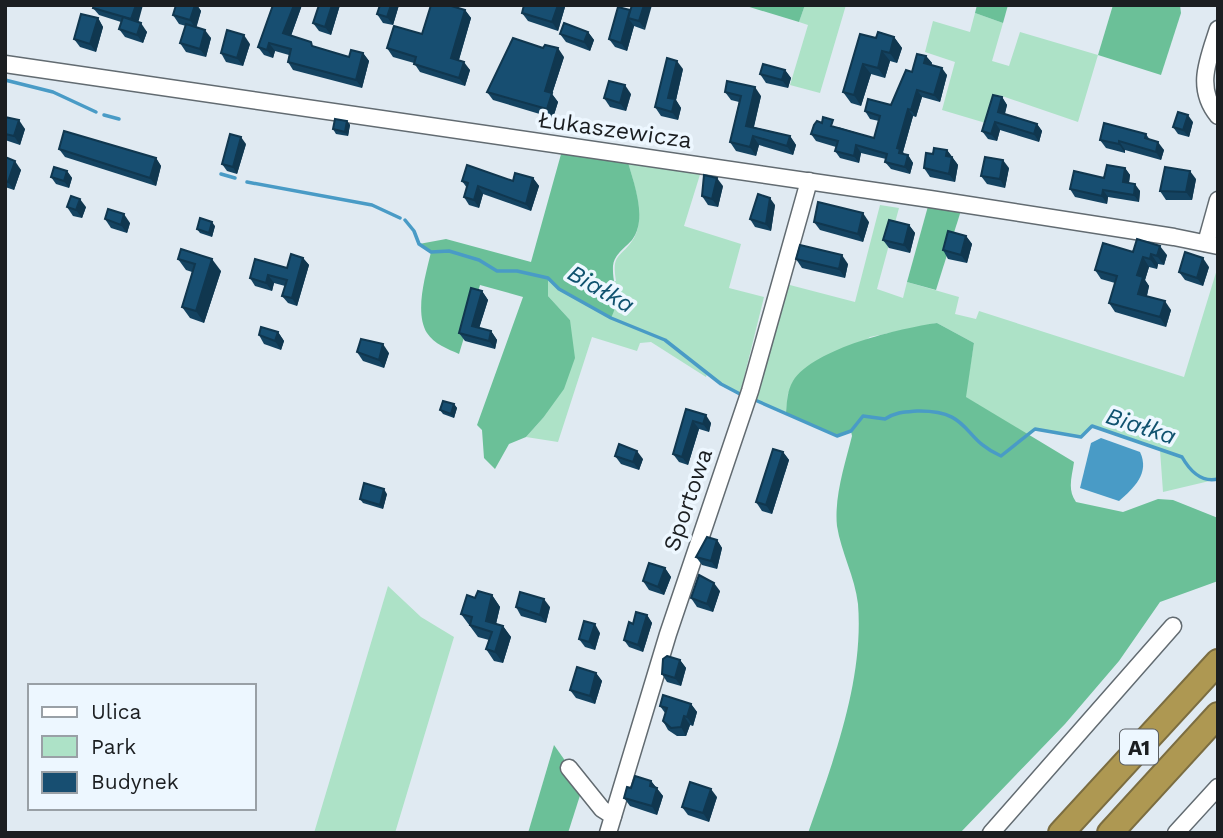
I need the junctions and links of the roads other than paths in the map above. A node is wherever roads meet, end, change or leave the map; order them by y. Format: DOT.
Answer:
graph roads {
  1 [pos="1218,29"];
  2 [pos="5,64"];
  3 [pos="1218,116"];
  4 [pos="809,181"];
  5 [pos="1218,200"];
  6 [pos="1212,245"];
  7 [pos="1173,626"];
  8 [pos="1218,662"];
  9 [pos="1218,715"];
  10 [pos="569,768"];
  11 [pos="1218,787"];
  12 [pos="613,816"];
  13 [pos="608,833"];
  14 [pos="991,833"];
  15 [pos="1061,833"];
  16 [pos="1110,833"];
  17 [pos="1176,833"];
  1 -- 3 [label="street"];
  2 -- 4 [label="street, Łukaszewicza"];
  4 -- 6 [label="street, Łukaszewicza"];
  4 -- 12 [label="street, Sportowa"];
  5 -- 6 [label="street"];
  7 -- 14 [label="street"];
  8 -- 15 [label="highway, A1"];
  9 -- 16 [label="highway, A1"];
  10 -- 12 [label="street"];
  11 -- 17 [label="street"];
  12 -- 13 [label="street, Sportowa"];
}
